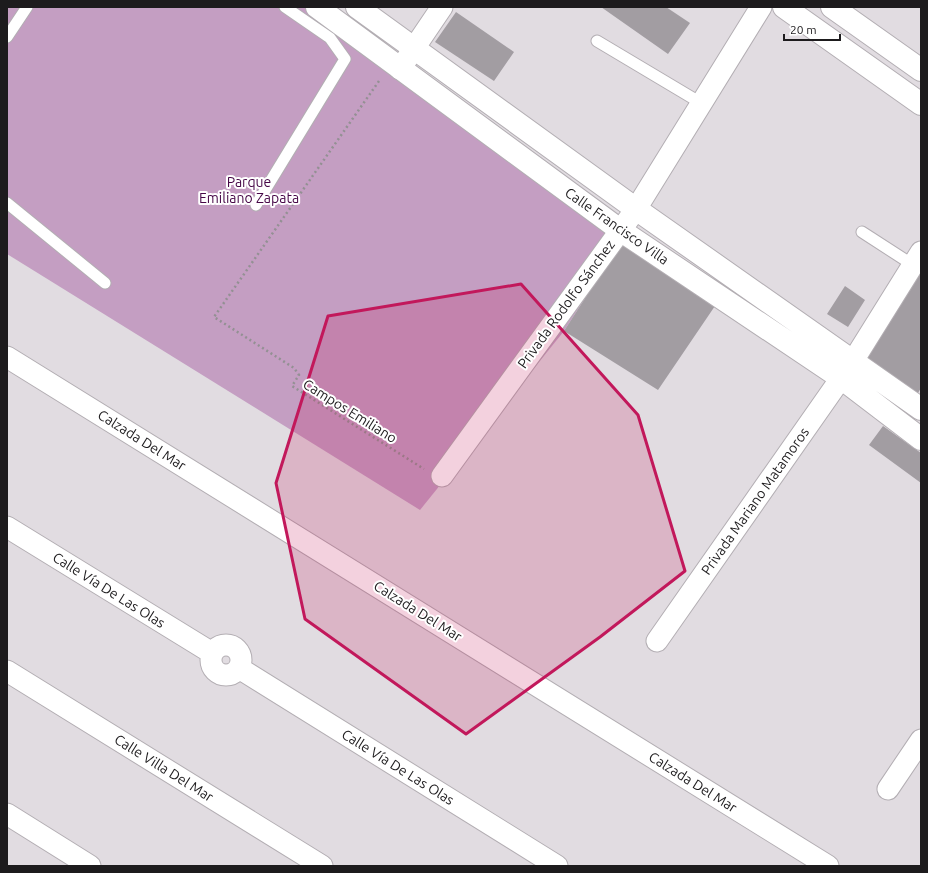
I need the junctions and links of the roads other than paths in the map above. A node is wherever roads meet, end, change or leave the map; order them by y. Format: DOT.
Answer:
graph roads {
  1 [pos="27,7"];
  2 [pos="285,7"];
  3 [pos="316,7"];
  4 [pos="357,7"];
  5 [pos="442,7"];
  6 [pos="761,7"];
  7 [pos="784,7"];
  8 [pos="832,7"];
  9 [pos="7,37"];
  10 [pos="597,41"];
  11 [pos="415,49"];
  12 [pos="400,68"];
  13 [pos="921,70"];
  14 [pos="701,103"];
  15 [pos="921,104"];
  16 [pos="7,203"];
  17 [pos="256,205"];
  18 [pos="636,209"];
  19 [pos="620,230"];
  20 [pos="862,232"];
  21 [pos="917,259"];
  22 [pos="105,283"];
  23 [pos="7,357"];
  24 [pos="853,361"];
  25 [pos="841,378"];
  26 [pos="921,408"];
  27 [pos="921,439"];
  28 [pos="435,474"];
  29 [pos="7,527"];
  30 [pos="657,641"];
  31 [pos="7,671"];
  32 [pos="921,740"];
  33 [pos="888,789"];
  34 [pos="7,814"];
  35 [pos="90,866"];
  36 [pos="322,866"];
  37 [pos="557,866"];
  38 [pos="828,866"];
  1 -- 9 [label="lane"];
  2 -- 17 [label="lane"];
  3 -- 12 [label="street, Calle Francisco Villa"];
  4 -- 11 [label="street, Calle Francisco Villa"];
  5 -- 11 [label="street"];
  6 -- 14 [label="street, Privada Rodolfo Sánchez"];
  7 -- 15 [label="street"];
  8 -- 13 [label="street"];
  10 -- 14 [label="lane"];
  11 -- 12 [label="street"];
  11 -- 18 [label="street, Calle Francisco Villa"];
  12 -- 19 [label="street, Calle Francisco Villa"];
  14 -- 18 [label="street, Privada Rodolfo Sánchez"];
  16 -- 22 [label="lane"];
  18 -- 19 [label="street, Privada Rodolfo Sánchez"];
  18 -- 24 [label="street, Calle Francisco Villa"];
  19 -- 25 [label="street, Calle Francisco Villa"];
  19 -- 28 [label="street, Privada Rodolfo Sánchez"];
  20 -- 21 [label="lane"];
  21 -- 24 [label="street, Privada Mariano Matamoros"];
  23 -- 38 [label="street, Calzada Del Mar"];
  24 -- 25 [label="street, Privada Mariano Matamoros"];
  24 -- 26 [label="street, Calle Francisco Villa"];
  25 -- 27 [label="street, Calle Francisco Villa"];
  25 -- 30 [label="street, Privada Mariano Matamoros"];
  29 -- 37 [label="street, Calle Vía De Las Olas"];
  31 -- 36 [label="street, Calle Villa Del Mar"];
  32 -- 33 [label="street"];
  34 -- 35 [label="street"];
}
